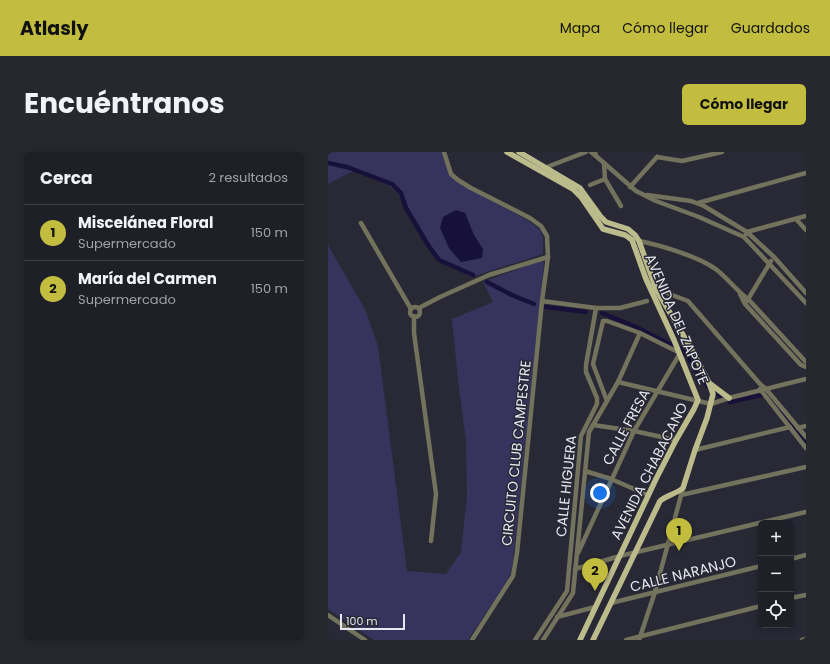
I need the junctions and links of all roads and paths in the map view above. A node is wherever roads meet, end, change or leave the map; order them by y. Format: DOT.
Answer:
graph roads {
  1 [pos="444,152"];
  2 [pos="507,152"];
  3 [pos="519,152"];
  4 [pos="586,152"];
  5 [pos="591,152"];
  6 [pos="653,152"];
  7 [pos="722,152"];
  8 [pos="596,154"];
  9 [pos="657,157"];
  10 [pos="604,163"];
  11 [pos="547,167"];
  12 [pos="806,174"];
  13 [pos="605,179"];
  14 [pos="590,185"];
  15 [pos="630,187"];
  16 [pos="643,195"];
  17 [pos="698,203"];
  18 [pos="621,206"];
  19 [pos="806,216"];
  20 [pos="796,219"];
  21 [pos="360,223"];
  22 [pos="806,230"];
  23 [pos="747,232"];
  24 [pos="744,237"];
  25 [pos="639,241"];
  26 [pos="548,257"];
  27 [pos="774,257"];
  28 [pos="769,263"];
  29 [pos="656,289"];
  30 [pos="739,293"];
  31 [pos="806,293"];
  32 [pos="749,300"];
  33 [pos="542,301"];
  34 [pos="647,301"];
  35 [pos="806,303"];
  36 [pos="745,304"];
  37 [pos="419,308"];
  38 [pos="596,308"];
  39 [pos="411,309"];
  40 [pos="414,316"];
  41 [pos="640,333"];
  42 [pos="679,353"];
  43 [pos="806,362"];
  44 [pos="806,367"];
  45 [pos="806,379"];
  46 [pos="618,382"];
  47 [pos="709,383"];
  48 [pos="760,384"];
  49 [pos="766,389"];
  50 [pos="658,391"];
  51 [pos="760,391"];
  52 [pos="729,398"];
  53 [pos="698,400"];
  54 [pos="607,401"];
  55 [pos="711,404"];
  56 [pos="593,426"];
  57 [pos="806,426"];
  58 [pos="790,427"];
  59 [pos="798,428"];
  60 [pos="634,431"];
  61 [pos="806,437"];
  62 [pos="676,440"];
  63 [pos="806,448"];
  64 [pos="695,450"];
  65 [pos="806,467"];
  66 [pos="585,471"];
  67 [pos="611,479"];
  68 [pos="683,488"];
  69 [pos="648,495"];
  70 [pos="681,495"];
  71 [pos="806,512"];
  72 [pos="431,541"];
  73 [pos="668,545"];
  74 [pos="635,553"];
  75 [pos="806,555"];
  76 [pos="577,556"];
  77 [pos="620,556"];
  78 [pos="794,558"];
  79 [pos="758,567"];
  80 [pos="575,569"];
  81 [pos="655,592"];
  82 [pos="806,594"];
  83 [pos="794,597"];
  84 [pos="611,603"];
  85 [pos="595,607"];
  86 [pos="758,607"];
  87 [pos="328,615"];
  88 [pos="557,617"];
  89 [pos="640,638"];
  90 [pos="806,639"];
  91 [pos="365,640"];
  92 [pos="472,640"];
  93 [pos="535,640"];
  94 [pos="543,640"];
  95 [pos="580,640"];
  96 [pos="593,640"];
  97 [pos="626,640"];
  98 [pos="802,640"];
  1 -- 26 [label="street, CIRCUITO CLUB CAMPESTRE"];
  2 -- 42 [label="main road, AVENIDA DEL ZAPOTE"];
  3 -- 11 [label="main road"];
  4 -- 11 [label="street"];
  5 -- 8 [label="street"];
  6 -- 9 [label="street"];
  7 -- 9 [label="street"];
  8 -- 10 [label="street"];
  9 -- 15 [label="street"];
  10 -- 13 [label="street"];
  10 -- 15 [label="street"];
  11 -- 25 [label="main road"];
  12 -- 17 [label="street"];
  13 -- 14 [label="street"];
  13 -- 18 [label="street"];
  15 -- 16 [label="street"];
  16 -- 17 [label="street"];
  16 -- 24 [label="street"];
  17 -- 23 [label="street"];
  19 -- 20 [label="street"];
  20 -- 22 [label="street"];
  20 -- 23 [label="street"];
  21 -- 39 [label="street"];
  23 -- 24 [label="street"];
  23 -- 27 [label="street"];
  24 -- 28 [label="street"];
  25 -- 29 [label="main road, AVENIDA DEL ZAPOTE"];
  25 -- 30 [label="street"];
  26 -- 33 [label="street, CIRCUITO CLUB CAMPESTRE"];
  26 -- 37 [label="street"];
  27 -- 28 [label="street"];
  27 -- 31 [label="street"];
  28 -- 32 [label="street"];
  28 -- 35 [label="street"];
  29 -- 47 [label="main road, AVENIDA DEL ZAPOTE"];
  29 -- 48 [label="street"];
  30 -- 32 [label="street"];
  30 -- 36 [label="street"];
  32 -- 36 [label="street"];
  32 -- 43 [label="street"];
  33 -- 38 [label="street"];
  33 -- 92 [label="street, CIRCUITO CLUB CAMPESTRE"];
  34 -- 38 [label="street"];
  36 -- 44 [label="street"];
  37 -- 39 [label="street"];
  37 -- 40 [label="street"];
  38 -- 93 [label="street, CALLE HIGUERA"];
  39 -- 40 [label="street"];
  40 -- 72 [label="street"];
  41 -- 42 [label="street"];
  41 -- 46 [label="street, CALLE HIGUERA"];
  41 -- 54 [label="street"];
  42 -- 50 [label="street, CALLE FRESA"];
  42 -- 53 [label="main road, AVENIDA DEL ZAPOTE"];
  45 -- 49 [label="street"];
  46 -- 50 [label="street"];
  46 -- 54 [label="street, CALLE HIGUERA"];
  47 -- 52 [label="main road"];
  47 -- 55 [label="main road, AVENIDA DEL ZAPOTE"];
  48 -- 49 [label="street"];
  48 -- 51 [label="street"];
  49 -- 51 [label="street"];
  49 -- 59 [label="street"];
  50 -- 53 [label="street"];
  50 -- 60 [label="street, CALLE FRESA"];
  51 -- 52 [label="street"];
  51 -- 58 [label="street"];
  52 -- 55 [label="street"];
  53 -- 55 [label="street"];
  53 -- 62 [label="main road, AVENIDA CHABACANO"];
  54 -- 56 [label="street, CALLE HIGUERA"];
  55 -- 64 [label="main road, AVENIDA CHABACANO"];
  56 -- 60 [label="street"];
  56 -- 66 [label="street, CALLE HIGUERA"];
  57 -- 59 [label="street"];
  58 -- 63 [label="street"];
  58 -- 64 [label="street"];
  59 -- 61 [label="street"];
  60 -- 62 [label="street"];
  60 -- 67 [label="street, CALLE FRESA"];
  62 -- 69 [label="main road, AVENIDA CHABACANO"];
  64 -- 68 [label="main road, AVENIDA CHABACANO"];
  65 -- 70 [label="street"];
  66 -- 67 [label="street"];
  66 -- 76 [label="street, CALLE HIGUERA"];
  67 -- 69 [label="street"];
  67 -- 76 [label="street, CALLE FRESA"];
  68 -- 70 [label="street"];
  68 -- 74 [label="main road, AVENIDA CHABACANO"];
  69 -- 77 [label="main road, AVENIDA CHABACANO"];
  70 -- 73 [label="street"];
  71 -- 73 [label="street"];
  73 -- 74 [label="street"];
  73 -- 81 [label="street"];
  74 -- 77 [label="street"];
  74 -- 84 [label="main road, AVENIDA CHABACANO"];
  75 -- 78 [label="street"];
  76 -- 80 [label="street, CALLE HIGUERA"];
  77 -- 80 [label="street"];
  77 -- 85 [label="main road, AVENIDA CHABACANO"];
  79 -- 81 [label="street, CALLE NARANJO"];
  80 -- 88 [label="street, CALLE HIGUERA"];
  81 -- 84 [label="street, CALLE NARANJO"];
  81 -- 89 [label="street"];
  82 -- 83 [label="street"];
  84 -- 96 [label="main road, AVENIDA CHABACANO"];
  85 -- 88 [label="street"];
  85 -- 95 [label="main road, AVENIDA CHABACANO"];
  86 -- 89 [label="street"];
  87 -- 91 [label="street"];
  88 -- 94 [label="street, CALLE HIGUERA"];
  89 -- 97 [label="street"];
  90 -- 98 [label="street"];
}
